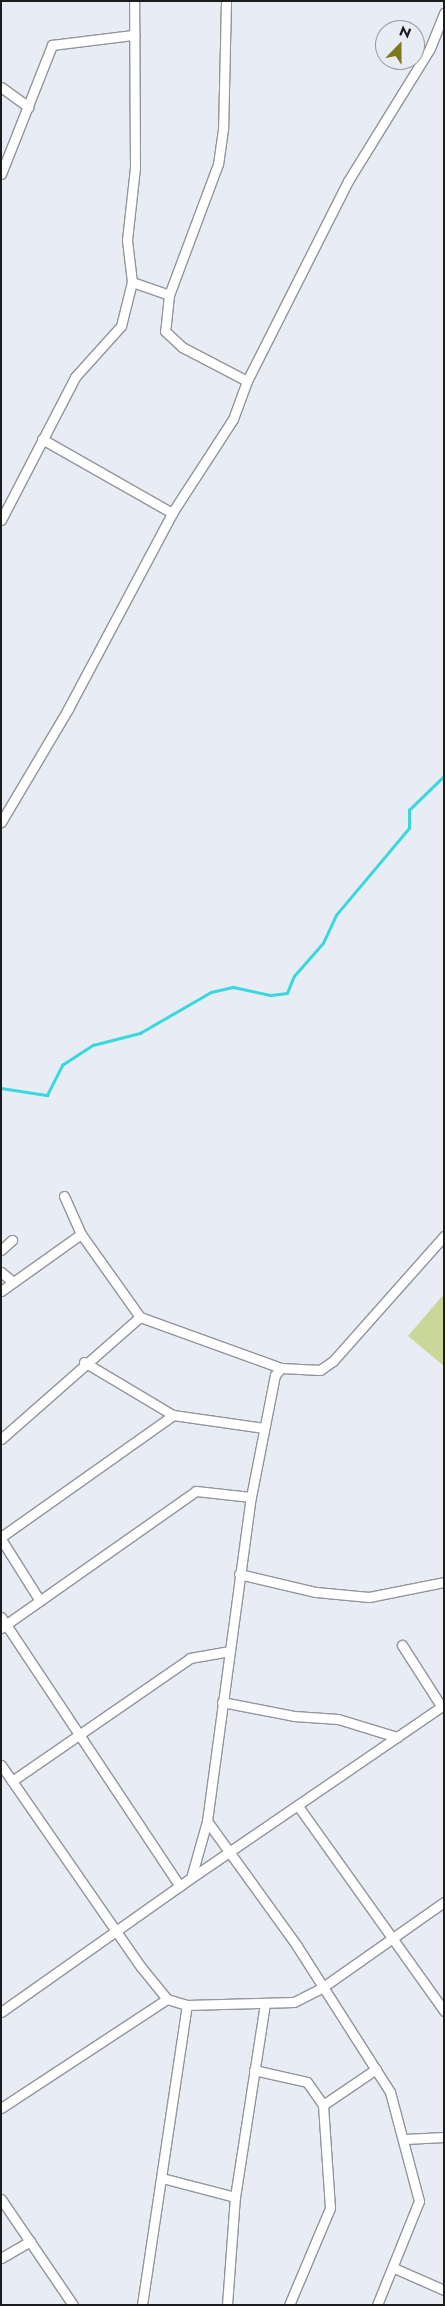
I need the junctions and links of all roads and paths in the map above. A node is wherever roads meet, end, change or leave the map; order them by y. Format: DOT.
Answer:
graph roads {
  1 [pos="134,1"];
  2 [pos="226,1"];
  3 [pos="444,14"];
  4 [pos="134,36"];
  5 [pos="1,87"];
  6 [pos="28,107"];
  7 [pos="1,174"];
  8 [pos="132,282"];
  9 [pos="169,295"];
  10 [pos="247,381"];
  11 [pos="42,439"];
  12 [pos="172,513"];
  13 [pos="1,520"];
  14 [pos="1,822"];
  15 [pos="64,1196"];
  16 [pos="81,1234"];
  17 [pos="444,1236"];
  18 [pos="12,1240"];
  19 [pos="1,1250"];
  20 [pos="1,1272"];
  21 [pos="12,1282"];
  22 [pos="1,1291"];
  23 [pos="140,1318"];
  24 [pos="84,1362"];
  25 [pos="281,1368"];
  26 [pos="173,1415"];
  27 [pos="264,1428"];
  28 [pos="1,1439"];
  29 [pos="250,1498"];
  30 [pos="1,1538"];
  31 [pos="239,1574"];
  32 [pos="444,1582"];
  33 [pos="40,1601"];
  34 [pos="3,1624"];
  35 [pos="402,1645"];
  36 [pos="228,1651"];
  37 [pos="222,1702"];
  38 [pos="442,1706"];
  39 [pos="79,1735"];
  40 [pos="397,1737"];
  41 [pos="1,1765"];
  42 [pos="12,1781"];
  43 [pos="298,1806"];
  44 [pos="207,1821"];
  45 [pos="230,1852"];
  46 [pos="192,1878"];
  47 [pos="180,1886"];
  48 [pos="444,1902"];
  49 [pos="118,1930"];
  50 [pos="392,1938"];
  51 [pos="323,1987"];
  52 [pos="444,1992"];
  53 [pos="435,1997"];
  54 [pos="167,1999"];
  55 [pos="265,2003"];
  56 [pos="187,2005"];
  57 [pos="444,2011"];
  58 [pos="1,2012"];
  59 [pos="376,2068"];
  60 [pos="254,2070"];
  61 [pos="323,2105"];
  62 [pos="1,2108"];
  63 [pos="444,2137"];
  64 [pos="406,2139"];
  65 [pos="162,2178"];
  66 [pos="235,2197"];
  67 [pos="1,2199"];
  68 [pos="30,2241"];
  69 [pos="1,2258"];
  70 [pos="394,2268"];
  71 [pos="444,2290"];
  72 [pos="71,2304"];
  73 [pos="142,2305"];
  74 [pos="227,2305"];
  75 [pos="289,2305"];
  76 [pos="377,2305"];
  1 -- 4 [label="street"];
  2 -- 9 [label="street"];
  3 -- 10 [label="street"];
  4 -- 6 [label="street"];
  4 -- 8 [label="street"];
  5 -- 6 [label="street"];
  6 -- 7 [label="street"];
  8 -- 9 [label="street"];
  8 -- 11 [label="street"];
  9 -- 10 [label="street"];
  10 -- 12 [label="street"];
  11 -- 12 [label="street"];
  11 -- 13 [label="street"];
  12 -- 14 [label="street"];
  15 -- 16 [label="street"];
  16 -- 21 [label="street"];
  16 -- 23 [label="street"];
  17 -- 25 [label="street"];
  18 -- 19 [label="street"];
  20 -- 21 [label="street"];
  21 -- 22 [label="street"];
  23 -- 24 [label="street"];
  23 -- 25 [label="street"];
  24 -- 26 [label="street"];
  24 -- 28 [label="street"];
  25 -- 27 [label="street"];
  26 -- 27 [label="street"];
  26 -- 30 [label="street"];
  27 -- 29 [label="street"];
  29 -- 31 [label="street"];
  29 -- 33 [label="street"];
  30 -- 33 [label="street"];
  31 -- 32 [label="street"];
  31 -- 36 [label="street"];
  33 -- 34 [label="street"];
  34 -- 39 [label="street"];
  35 -- 38 [label="street"];
  36 -- 37 [label="street"];
  36 -- 39 [label="street"];
  37 -- 40 [label="street"];
  37 -- 44 [label="street"];
  38 -- 40 [label="street"];
  39 -- 42 [label="street"];
  39 -- 47 [label="street"];
  40 -- 43 [label="street"];
  41 -- 42 [label="street"];
  42 -- 49 [label="street"];
  43 -- 45 [label="street"];
  43 -- 50 [label="street"];
  44 -- 45 [label="street"];
  44 -- 46 [label="street"];
  45 -- 46 [label="street"];
  45 -- 51 [label="street"];
  46 -- 47 [label="street"];
  47 -- 49 [label="street"];
  48 -- 50 [label="street"];
  49 -- 54 [label="street"];
  49 -- 58 [label="street"];
  50 -- 51 [label="street"];
  50 -- 53 [label="street"];
  51 -- 55 [label="street"];
  51 -- 59 [label="street"];
  52 -- 53 [label="street"];
  53 -- 57 [label="street"];
  54 -- 56 [label="street"];
  54 -- 62 [label="street"];
  55 -- 56 [label="street"];
  55 -- 60 [label="street"];
  56 -- 65 [label="street"];
  59 -- 61 [label="street"];
  59 -- 64 [label="street"];
  60 -- 61 [label="street"];
  60 -- 66 [label="street"];
  61 -- 75 [label="street"];
  63 -- 64 [label="street"];
  64 -- 70 [label="street"];
  65 -- 66 [label="street"];
  65 -- 73 [label="street"];
  66 -- 74 [label="street"];
  67 -- 68 [label="street"];
  68 -- 69 [label="street"];
  68 -- 72 [label="street"];
  70 -- 71 [label="street"];
  70 -- 76 [label="street"];
}
